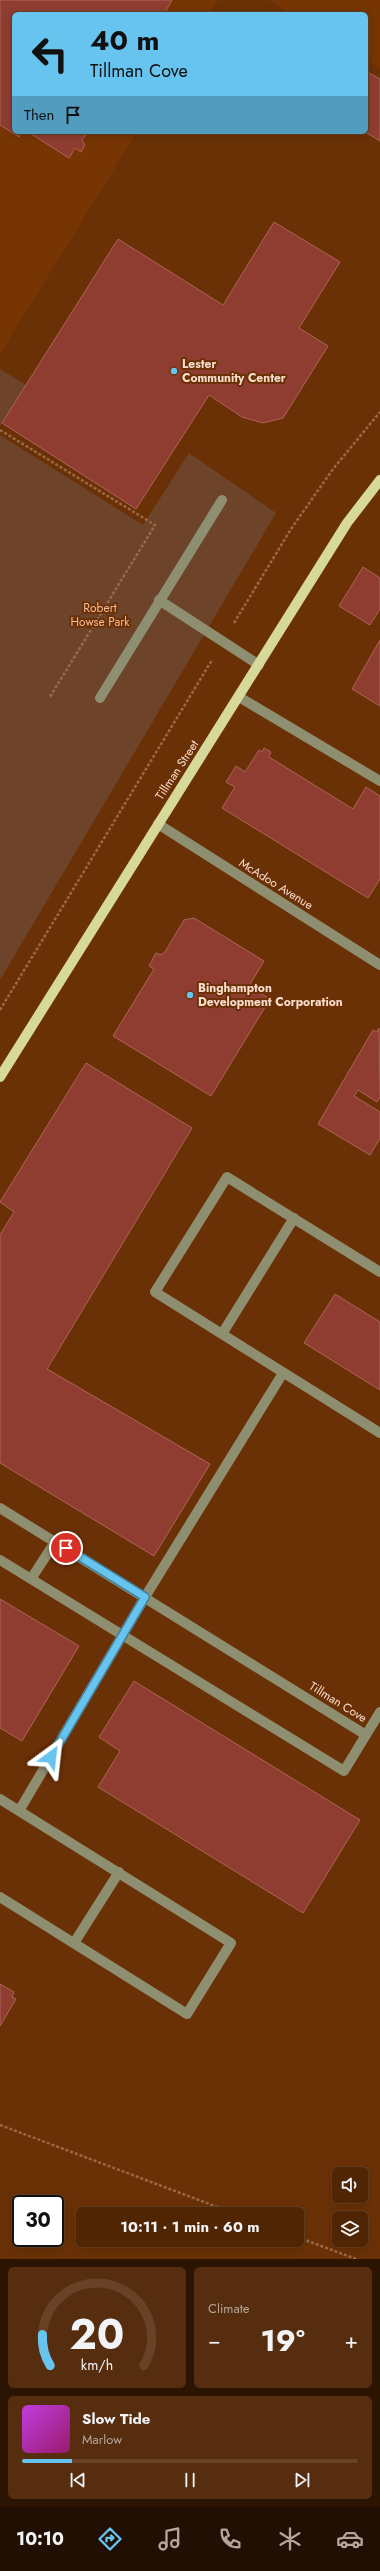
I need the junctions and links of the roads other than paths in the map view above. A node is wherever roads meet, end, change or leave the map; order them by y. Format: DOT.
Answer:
graph roads {
  1 [pos="380,480"];
  2 [pos="376,491"];
  3 [pos="222,500"];
  4 [pos="159,600"];
  5 [pos="259,665"];
  6 [pos="239,697"];
  7 [pos="100,698"];
  8 [pos="380,782"];
  9 [pos="158,824"];
  10 [pos="380,965"];
  11 [pos="0,1077"];
  12 [pos="294,1218"];
  13 [pos="380,1272"];
  14 [pos="222,1334"];
  15 [pos="283,1372"];
  16 [pos="380,1433"];
  17 [pos="0,1508"];
  18 [pos="55,1542"];
  19 [pos="0,1560"];
  20 [pos="31,1579"];
  21 [pos="145,1597"];
  22 [pos="123,1635"];
  23 [pos="380,1712"];
  24 [pos="366,1735"];
  25 [pos="0,1799"];
  26 [pos="20,1811"];
  27 [pos="119,1872"];
  28 [pos="0,1897"];
  29 [pos="74,1943"];
  1 -- 2 [label="main road, Tillman Street"];
  2 -- 5 [label="main road, Tillman Street"];
  3 -- 4 [label="street"];
  4 -- 5 [label="street"];
  4 -- 7 [label="street"];
  5 -- 6 [label="main road, Tillman Street"];
  6 -- 8 [label="street"];
  6 -- 9 [label="main road, Tillman Street"];
  9 -- 10 [label="street, McAdoo Avenue"];
  9 -- 11 [label="main road, Tillman Street"];
  12 -- 13 [label="street"];
  12 -- 14 [label="street"];
  12 -- 14 [label="street"];
  14 -- 15 [label="street"];
  15 -- 16 [label="street"];
  15 -- 21 [label="street"];
  17 -- 18 [label="street, Tillman Cove"];
  18 -- 20 [label="street"];
  18 -- 21 [label="street, Tillman Cove"];
  19 -- 20 [label="street, Tillman Cove"];
  20 -- 22 [label="street, Tillman Cove"];
  21 -- 22 [label="street"];
  21 -- 24 [label="street, Tillman Cove"];
  22 -- 24 [label="street, Tillman Cove"];
  22 -- 26 [label="street"];
  23 -- 24 [label="street"];
  25 -- 26 [label="street"];
  26 -- 27 [label="street"];
  27 -- 29 [label="street"];
  27 -- 29 [label="street"];
  28 -- 29 [label="street"];
}
